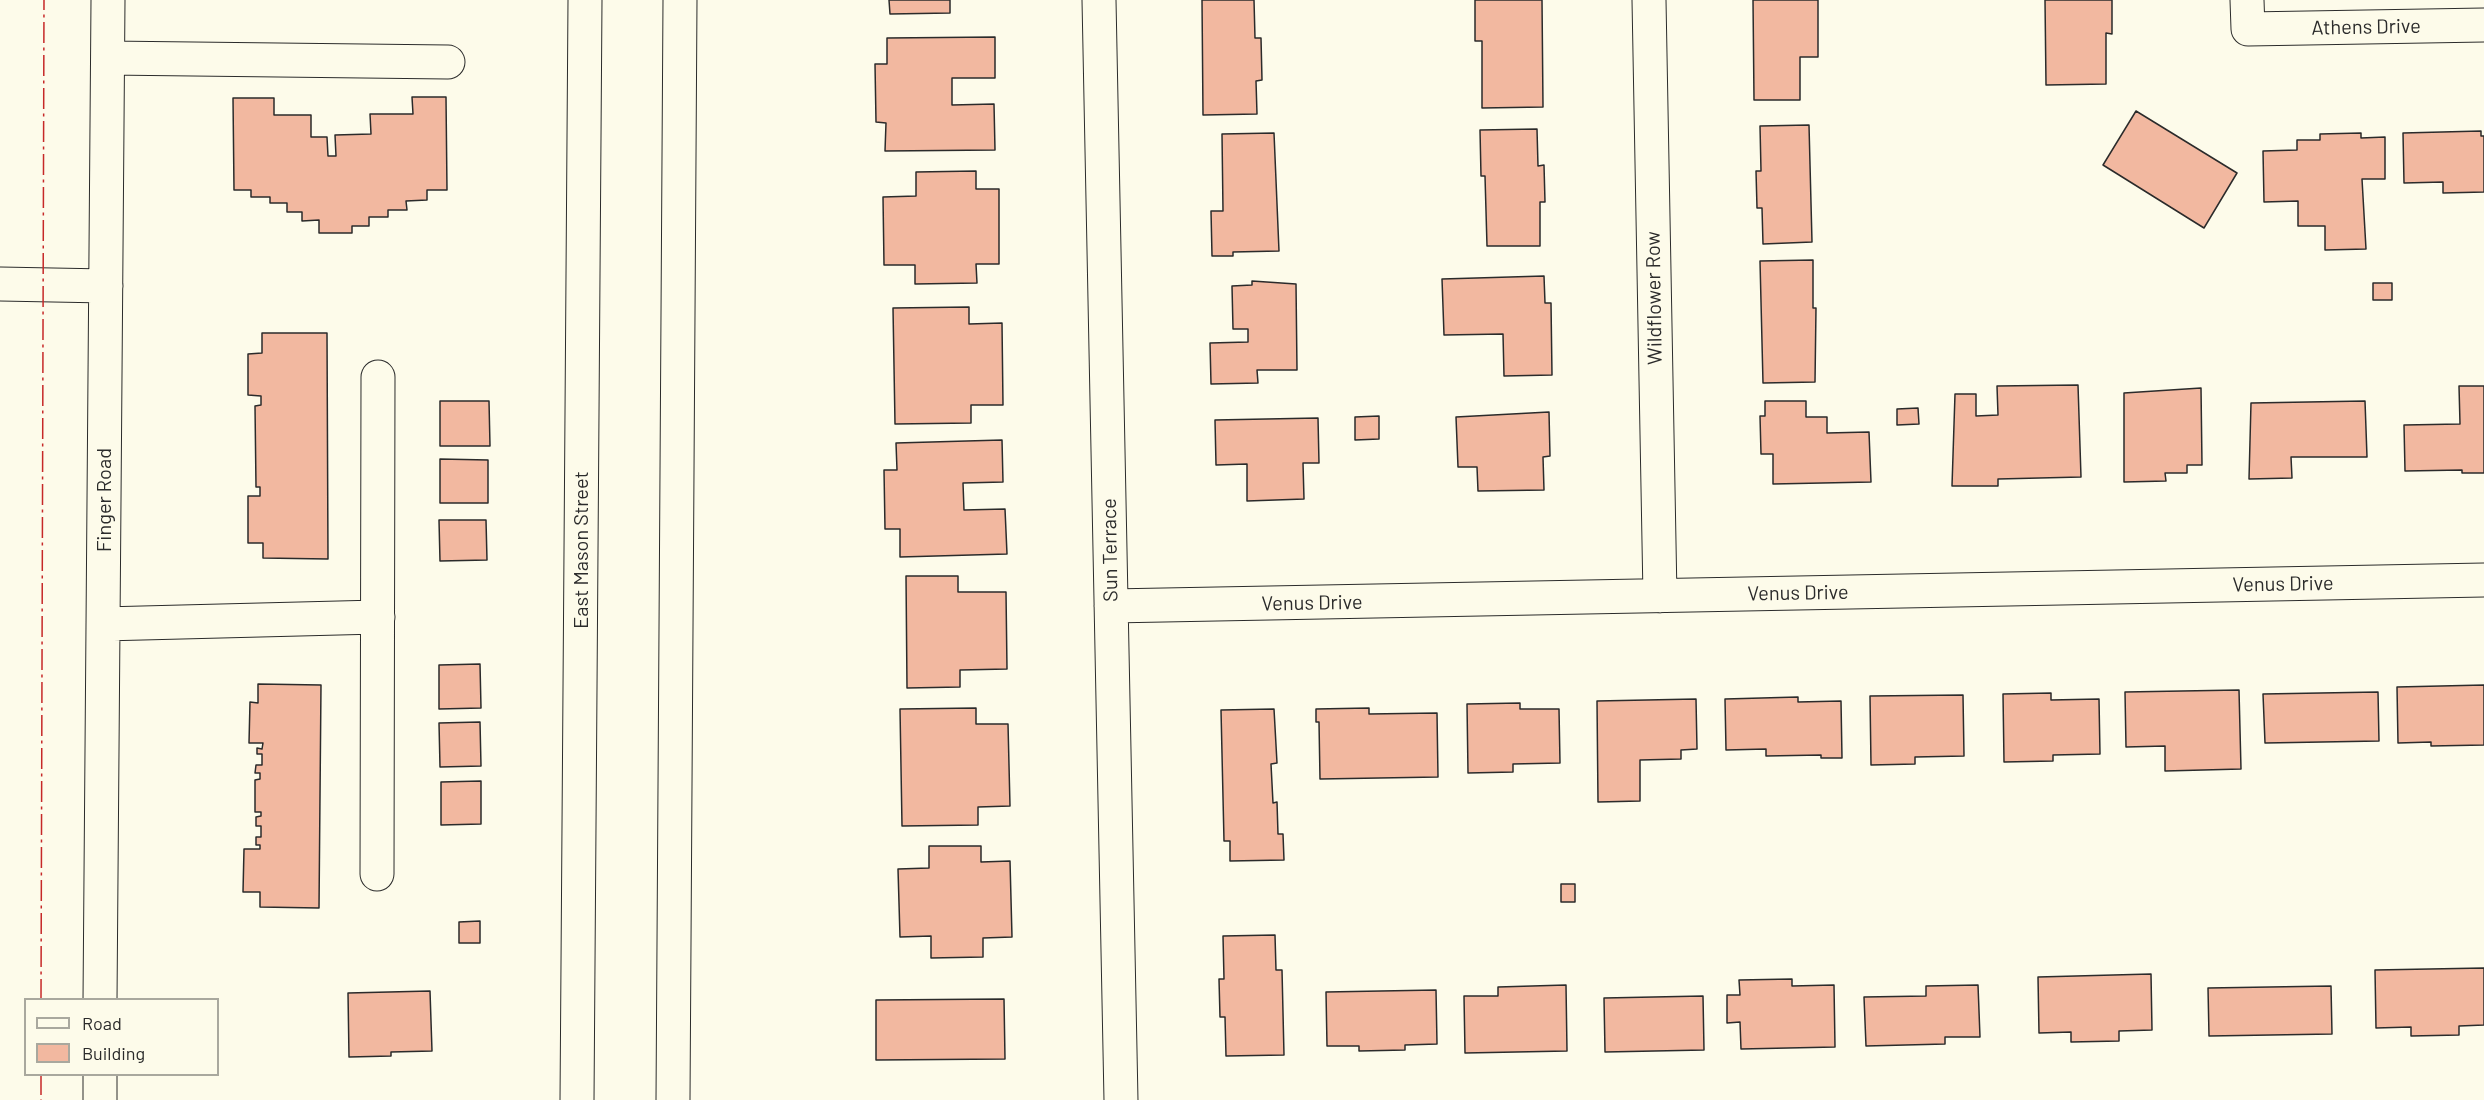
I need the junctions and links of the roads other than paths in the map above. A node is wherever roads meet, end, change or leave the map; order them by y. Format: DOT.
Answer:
graph roads {
  1 [pos="108,0"];
  2 [pos="585,0"];
  3 [pos="680,0"];
  4 [pos="1100,0"];
  5 [pos="1648,0"];
  6 [pos="2248,14"];
  7 [pos="2484,25"];
  8 [pos="108,58"];
  9 [pos="448,62"];
  10 [pos="0,284"];
  11 [pos="106,286"];
  12 [pos="378,377"];
  13 [pos="2484,580"];
  14 [pos="1660,596"];
  15 [pos="1111,606"];
  16 [pos="378,617"];
  17 [pos="103,624"];
  18 [pos="377,874"];
  19 [pos="100,998"];
  20 [pos="100,1076"];
  21 [pos="100,1100"];
  22 [pos="577,1100"];
  23 [pos="674,1100"];
  24 [pos="1121,1100"];
  1 -- 8 [label="street, Finger Road"];
  2 -- 22 [label="street, East Mason Street"];
  3 -- 23 [label="street"];
  4 -- 15 [label="street, Sun Terrace"];
  5 -- 14 [label="street, Wildflower Row"];
  6 -- 7 [label="street, Athens Drive"];
  8 -- 9 [label="street"];
  8 -- 11 [label="street, Finger Road"];
  10 -- 11 [label="street"];
  11 -- 17 [label="street, Finger Road"];
  12 -- 16 [label="street"];
  13 -- 14 [label="street, Venus Drive"];
  14 -- 15 [label="street, Venus Drive"];
  15 -- 24 [label="street, Sun Terrace"];
  16 -- 17 [label="street"];
  16 -- 18 [label="street"];
  17 -- 19 [label="street, Finger Road"];
  20 -- 21 [label="street"];
}
